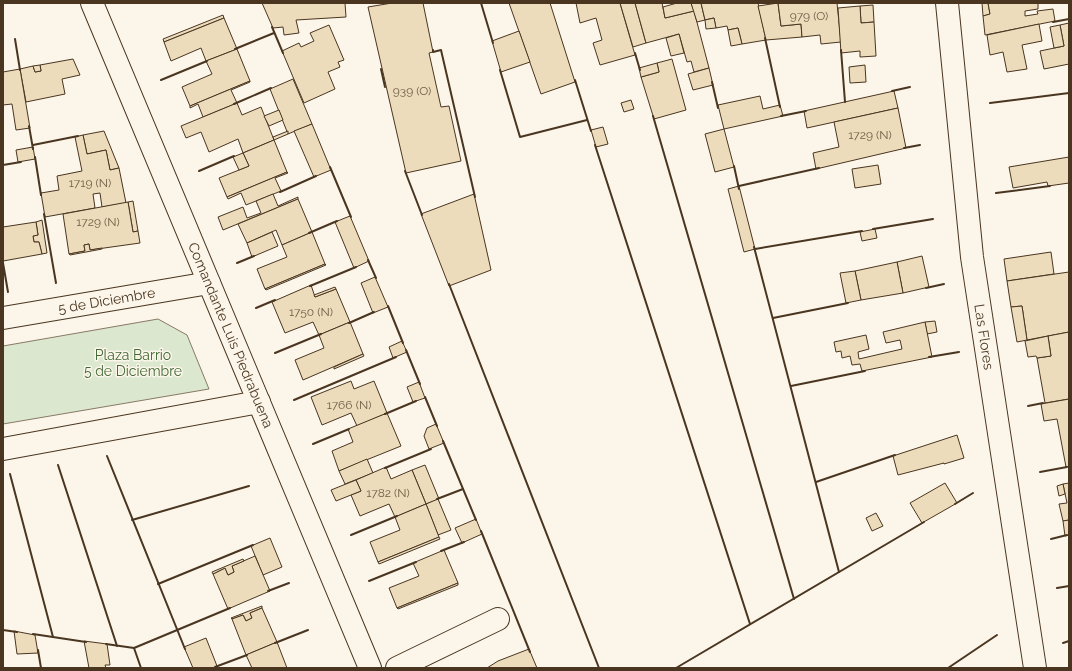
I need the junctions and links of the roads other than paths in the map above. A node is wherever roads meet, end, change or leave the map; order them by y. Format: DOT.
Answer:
graph roads {
  1 [pos="92,3"];
  2 [pos="947,3"];
  3 [pos="209,283"];
  4 [pos="3,318"];
  5 [pos="259,402"];
  6 [pos="3,449"];
  7 [pos="498,619"];
  8 [pos="370,668"];
  9 [pos="397,668"];
  10 [pos="1036,668"];
  1 -- 3 [label="street, Comandante Luis Piedrabuena"];
  2 -- 10 [label="street, Las Flores"];
  3 -- 4 [label="street, 5 de Diciembre"];
  3 -- 5 [label="street, Comandante Luis Piedrabuena"];
  5 -- 6 [label="street"];
  5 -- 8 [label="street, Comandante Luis Piedrabuena"];
  7 -- 9 [label="street"];
}
